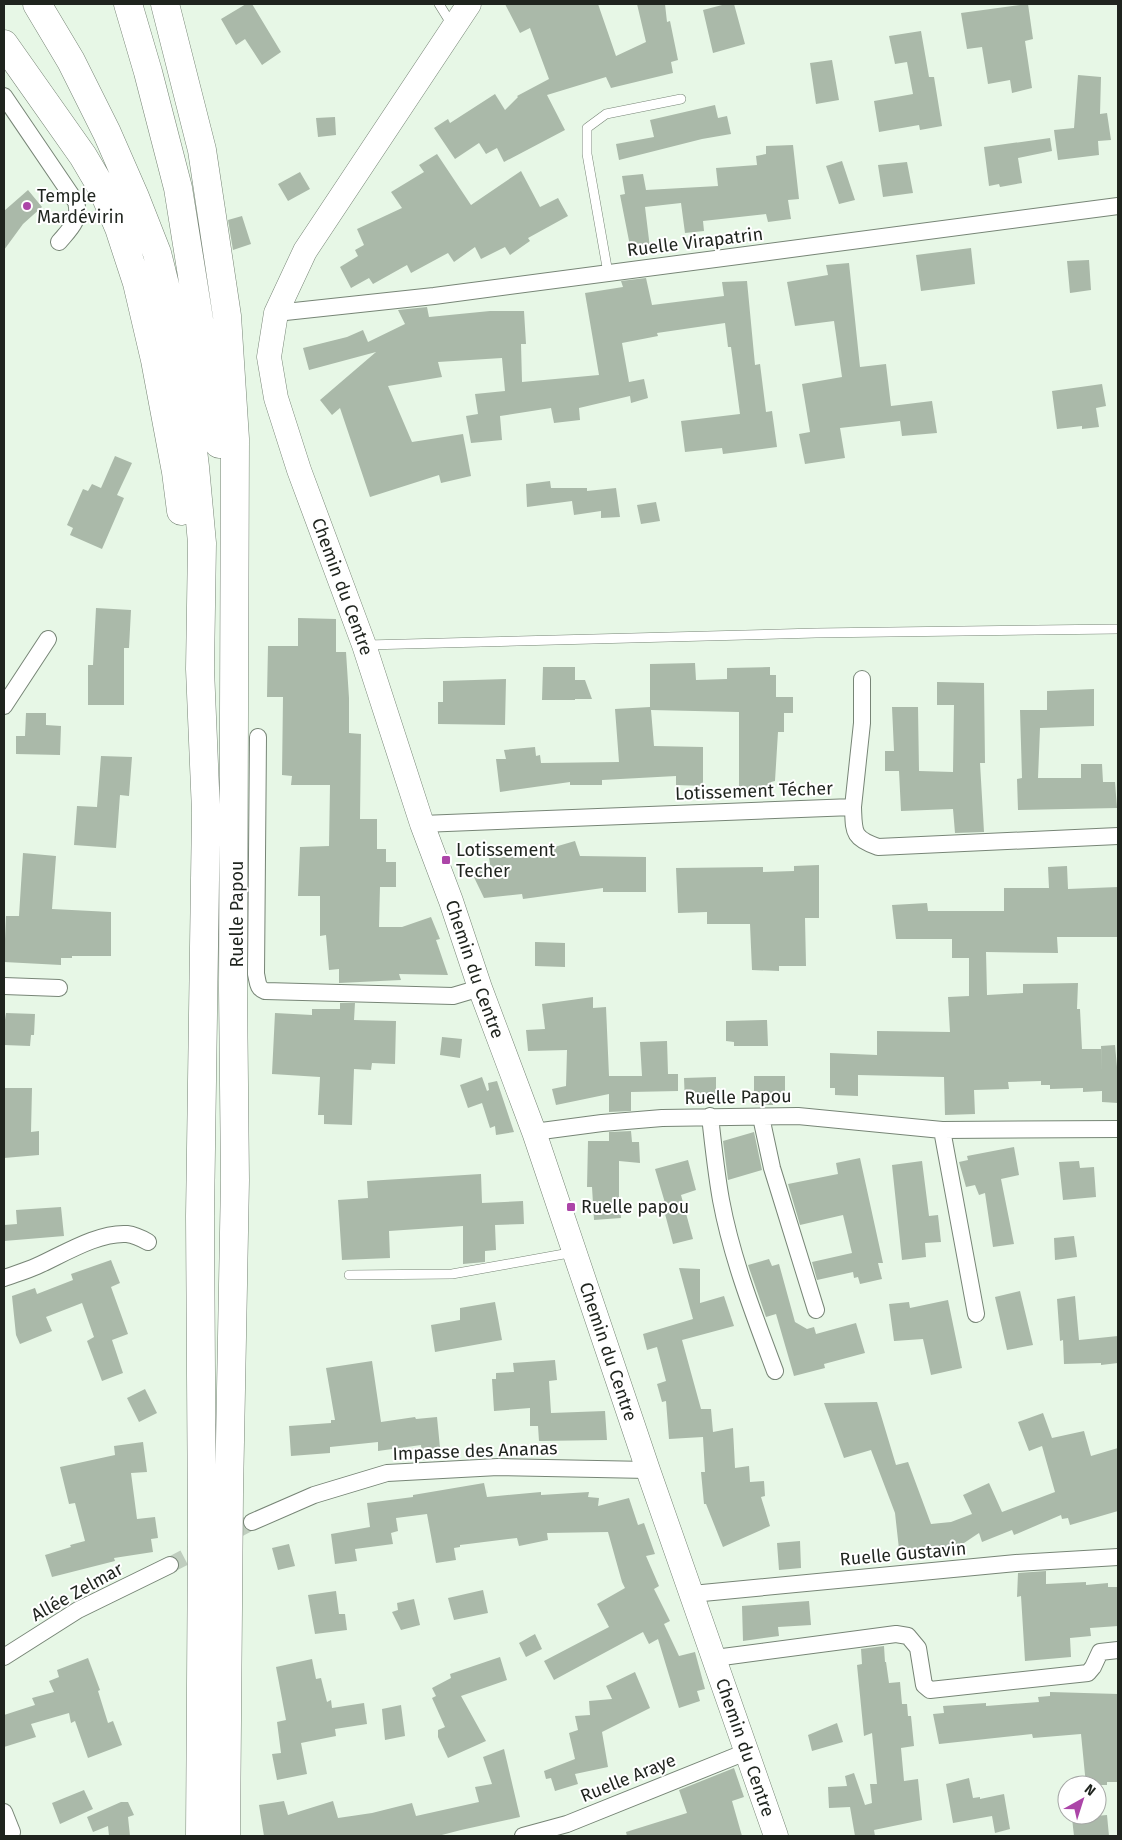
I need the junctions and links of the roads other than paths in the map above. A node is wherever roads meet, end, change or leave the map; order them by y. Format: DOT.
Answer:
graph roads {
  1 [pos="37,4"];
  2 [pos="128,4"];
  3 [pos="165,4"];
  4 [pos="439,4"];
  5 [pos="469,4"];
  6 [pos="453,27"];
  7 [pos="4,44"];
  8 [pos="4,96"];
  9 [pos="681,99"];
  10 [pos="1118,206"];
  11 [pos="59,242"];
  12 [pos="608,273"];
  13 [pos="276,313"];
  14 [pos="234,532"];
  15 [pos="1118,629"];
  16 [pos="48,639"];
  17 [pos="364,645"];
  18 [pos="200,669"];
  19 [pos="862,678"];
  20 [pos="4,706"];
  21 [pos="258,737"];
  22 [pos="854,807"];
  23 [pos="422,824"];
  24 [pos="1118,836"];
  25 [pos="4,986"];
  26 [pos="58,988"];
  27 [pos="480,988"];
  28 [pos="710,1116"];
  29 [pos="761,1117"];
  30 [pos="1118,1129"];
  31 [pos="942,1130"];
  32 [pos="534,1132"];
  33 [pos="148,1242"];
  34 [pos="575,1252"];
  35 [pos="349,1276"];
  36 [pos="4,1278"];
  37 [pos="816,1310"];
  38 [pos="976,1314"];
  39 [pos="775,1371"];
  40 [pos="648,1470"];
  41 [pos="252,1522"];
  42 [pos="1118,1557"];
  43 [pos="170,1565"];
  44 [pos="692,1594"];
  45 [pos="1118,1650"];
  46 [pos="4,1656"];
  47 [pos="715,1658"];
  48 [pos="746,1752"];
  49 [pos="4,1812"];
  50 [pos="10,1836"];
  51 [pos="200,1836"];
  52 [pos="226,1836"];
  53 [pos="522,1836"];
  54 [pos="776,1836"];
  1 -- 18 [label="highway"];
  2 -- 14 [label="highway"];
  3 -- 14 [label="highway"];
  4 -- 6 [label="lane"];
  5 -- 6 [label="street, Chemin du Centre"];
  6 -- 13 [label="street, Chemin du Centre"];
  7 -- 18 [label="highway"];
  8 -- 11 [label="street"];
  9 -- 12 [label="lane"];
  10 -- 12 [label="street, Ruelle Virapatrin"];
  12 -- 13 [label="street, Ruelle Virapatrin"];
  13 -- 17 [label="street, Chemin du Centre"];
  14 -- 52 [label="highway"];
  15 -- 17 [label="lane"];
  16 -- 20 [label="street"];
  17 -- 23 [label="street, Chemin du Centre"];
  18 -- 51 [label="highway"];
  19 -- 22 [label="street"];
  21 -- 27 [label="street, Ruelle Papou"];
  22 -- 23 [label="street, Lotissement Técher"];
  22 -- 24 [label="street, Lotissement Técher"];
  23 -- 27 [label="street, Chemin du Centre"];
  25 -- 26 [label="street"];
  27 -- 32 [label="street, Chemin du Centre"];
  28 -- 29 [label="street, Ruelle Papou"];
  28 -- 32 [label="street, Ruelle Papou"];
  28 -- 39 [label="street"];
  29 -- 31 [label="street, Ruelle Papou"];
  29 -- 37 [label="street"];
  30 -- 31 [label="street, Ruelle Papou"];
  31 -- 38 [label="street"];
  32 -- 34 [label="street, Chemin du Centre"];
  33 -- 36 [label="street"];
  34 -- 35 [label="lane"];
  34 -- 40 [label="street, Chemin du Centre"];
  40 -- 41 [label="street, Impasse des Ananas"];
  40 -- 44 [label="street, Chemin du Centre"];
  42 -- 44 [label="street, Ruelle Gustavin"];
  43 -- 46 [label="street, Allée Zelmar"];
  44 -- 47 [label="street, Chemin du Centre"];
  45 -- 47 [label="street, Chemin du Centre"];
  47 -- 48 [label="street, Chemin du Centre"];
  48 -- 53 [label="street, Ruelle Araye"];
  48 -- 54 [label="street, Chemin du Centre"];
  49 -- 50 [label="street"];
}
